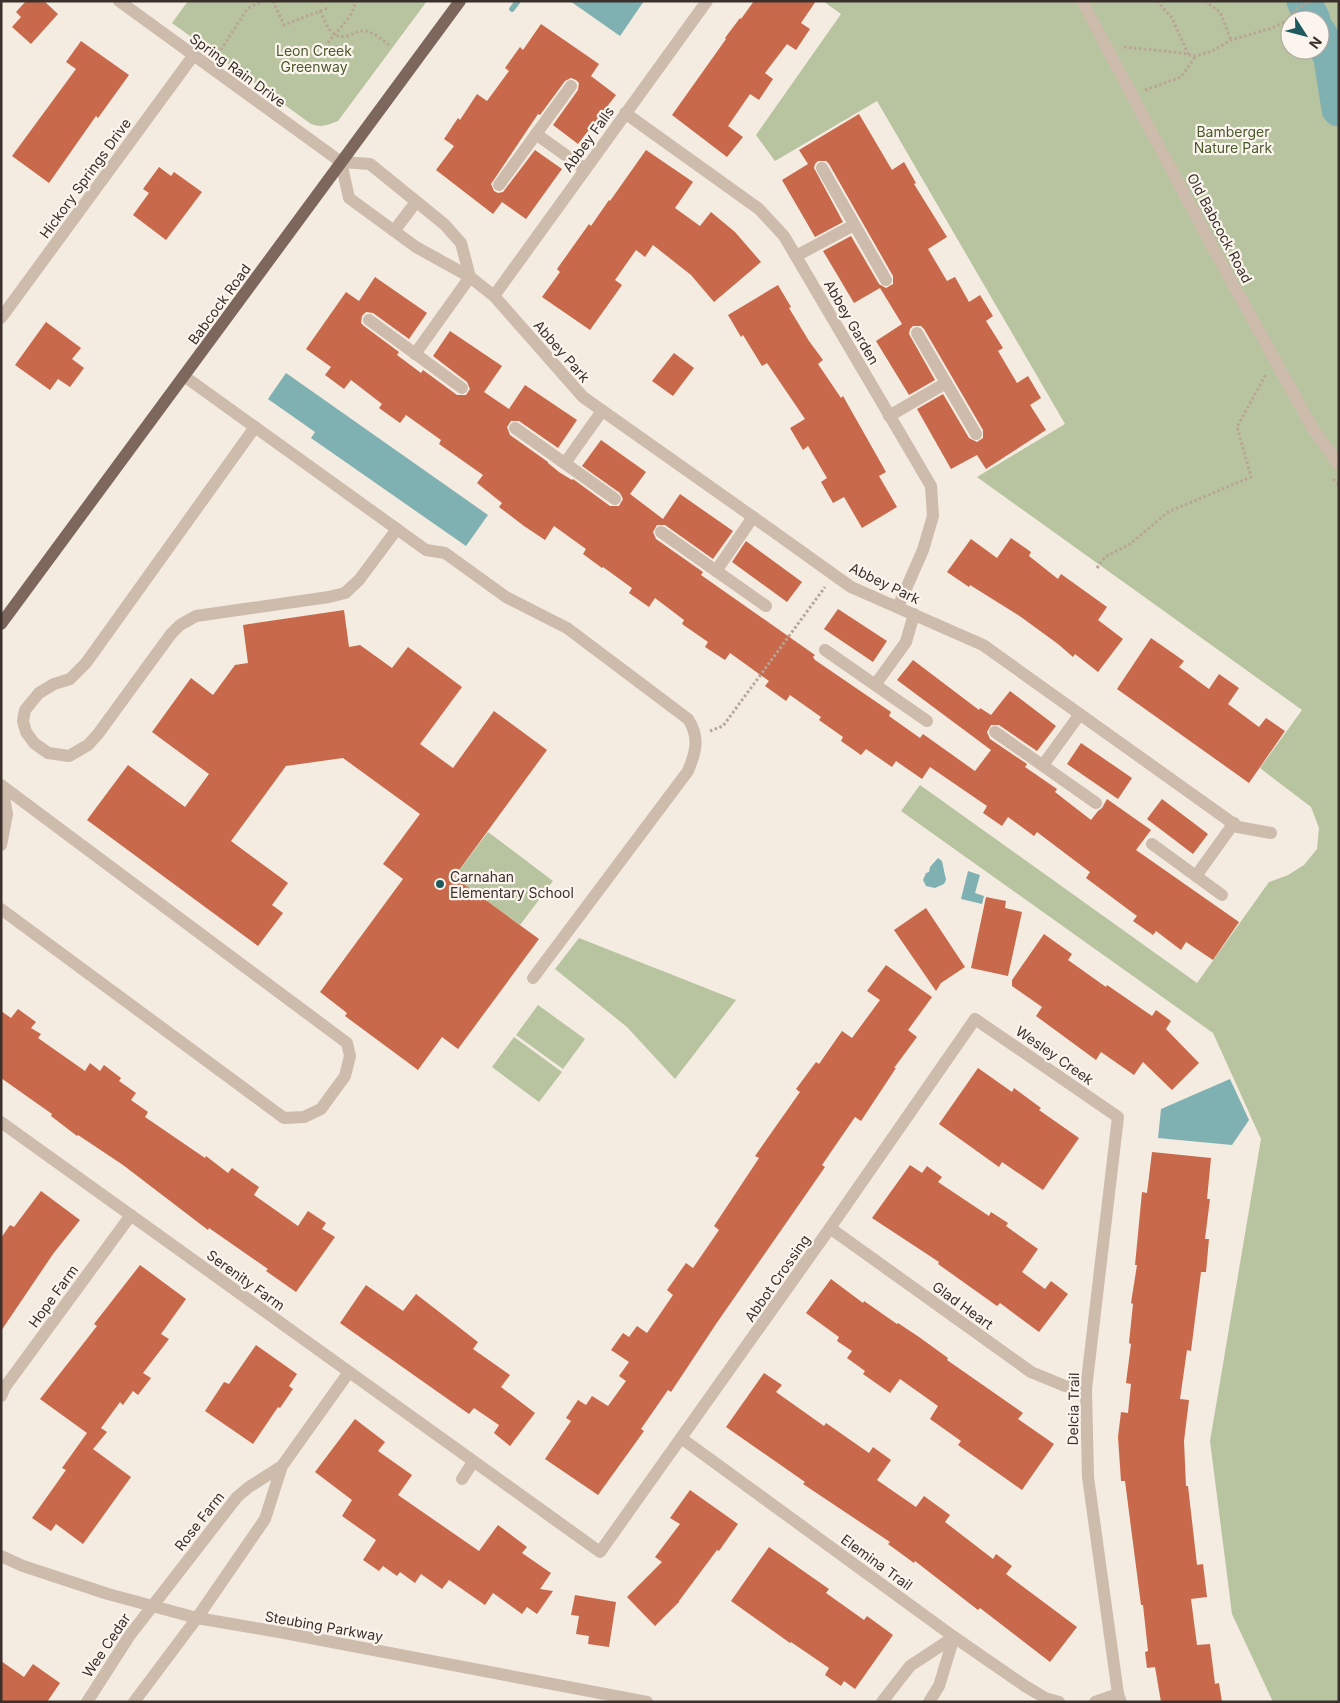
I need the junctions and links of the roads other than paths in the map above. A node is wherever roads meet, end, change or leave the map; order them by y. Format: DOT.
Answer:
graph roads {
  1 [pos="120,1"];
  2 [pos="460,1"];
  3 [pos="707,1"];
  4 [pos="1082,1"];
  5 [pos="193,56"];
  6 [pos="571,86"];
  7 [pos="625,113"];
  8 [pos="536,134"];
  9 [pos="341,162"];
  10 [pos="585,168"];
  11 [pos="822,168"];
  12 [pos="499,185"];
  13 [pos="416,202"];
  14 [pos="854,225"];
  15 [pos="394,231"];
  16 [pos="796,256"];
  17 [pos="470,277"];
  18 [pos="886,280"];
  19 [pos="494,296"];
  20 [pos="1,318"];
  21 [pos="369,320"];
  22 [pos="917,334"];
  23 [pos="415,354"];
  24 [pos="184,376"];
  25 [pos="946,383"];
  26 [pos="462,388"];
  27 [pos="602,410"];
  28 [pos="890,416"];
  29 [pos="255,427"];
  30 [pos="515,428"];
  31 [pos="976,434"];
  32 [pos="565,463"];
  33 [pos="1339,465"];
  34 [pos="615,499"];
  35 [pos="753,517"];
  36 [pos="397,529"];
  37 [pos="662,532"];
  38 [pos="716,571"];
  39 [pos="766,606"];
  40 [pos="898,607"];
  41 [pos="914,614"];
  42 [pos="1,624"];
  43 [pos="825,650"];
  44 [pos="875,685"];
  45 [pos="1080,714"];
  46 [pos="927,721"];
  47 [pos="995,732"];
  48 [pos="1043,765"];
  49 [pos="2,785"];
  50 [pos="1096,803"];
  51 [pos="1234,823"];
  52 [pos="1271,832"];
  53 [pos="1152,844"];
  54 [pos="1,845"];
  55 [pos="1196,876"];
  56 [pos="1222,895"];
  57 [pos="1,910"];
  58 [pos="533,978"];
  59 [pos="976,1019"];
  60 [pos="1118,1117"];
  61 [pos="1,1122"];
  62 [pos="131,1215"];
  63 [pos="830,1228"];
  64 [pos="349,1372"];
  65 [pos="1086,1389"];
  66 [pos="1,1396"];
  67 [pos="681,1438"];
  68 [pos="474,1462"];
  69 [pos="282,1466"];
  70 [pos="462,1479"];
  71 [pos="600,1552"];
  72 [pos="1,1556"];
  73 [pos="152,1606"];
  74 [pos="197,1618"];
  75 [pos="954,1637"];
  76 [pos="1120,1698"];
  77 [pos="87,1702"];
  78 [pos="134,1702"];
  79 [pos="647,1702"];
  80 [pos="882,1702"];
  81 [pos="929,1702"];
  82 [pos="1059,1702"];
  83 [pos="1095,1702"];
  1 -- 5 [label="street, Spring Rain Drive"];
  2 -- 9 [label="main road, Babcock Road"];
  3 -- 7 [label="street, Abbey Falls"];
  4 -- 33 [label="street, Old Babcock Road"];
  5 -- 9 [label="street, Spring Rain Drive"];
  5 -- 20 [label="street, Hickory Springs Drive"];
  6 -- 8 [label="street"];
  7 -- 10 [label="street, Abbey Falls"];
  7 -- 16 [label="street, Abbey Garden"];
  8 -- 10 [label="street"];
  8 -- 12 [label="street"];
  9 -- 13 [label="street"];
  9 -- 15 [label="street, Abbey Park"];
  9 -- 24 [label="main road, Babcock Road"];
  10 -- 19 [label="street, Abbey Falls"];
  11 -- 14 [label="street"];
  13 -- 15 [label="street"];
  13 -- 17 [label="street"];
  14 -- 16 [label="street"];
  14 -- 18 [label="street"];
  15 -- 17 [label="street, Abbey Park"];
  16 -- 28 [label="street, Abbey Garden"];
  17 -- 19 [label="street, Abbey Park"];
  17 -- 23 [label="street"];
  19 -- 27 [label="street, Abbey Park"];
  21 -- 23 [label="street"];
  22 -- 25 [label="street"];
  23 -- 26 [label="street"];
  24 -- 29 [label="street"];
  24 -- 42 [label="main road, Babcock Road"];
  25 -- 28 [label="street"];
  25 -- 31 [label="street"];
  27 -- 32 [label="street"];
  27 -- 35 [label="street, Abbey Park"];
  28 -- 40 [label="street, Abbey Garden"];
  29 -- 36 [label="street"];
  29 -- 36 [label="street"];
  30 -- 32 [label="street"];
  32 -- 34 [label="street"];
  35 -- 38 [label="street"];
  35 -- 40 [label="street, Abbey Park"];
  36 -- 58 [label="street"];
  37 -- 38 [label="street"];
  38 -- 39 [label="street"];
  40 -- 41 [label="street, Abbey Park"];
  41 -- 44 [label="street"];
  41 -- 45 [label="street, Abbey Park"];
  43 -- 44 [label="street"];
  44 -- 46 [label="street"];
  45 -- 48 [label="street"];
  45 -- 51 [label="street, Abbey Park"];
  47 -- 48 [label="street"];
  48 -- 50 [label="street"];
  49 -- 54 [label="street"];
  49 -- 57 [label="street"];
  51 -- 52 [label="street, Abbey Park"];
  51 -- 55 [label="street"];
  53 -- 55 [label="street"];
  55 -- 56 [label="street"];
  59 -- 60 [label="street, Wesley Creek"];
  59 -- 63 [label="street, Abbot Crossing"];
  60 -- 65 [label="street, Delcia Trail"];
  61 -- 62 [label="street, Serenity Farm"];
  62 -- 64 [label="street, Serenity Farm"];
  62 -- 66 [label="street, Hope Farm"];
  63 -- 65 [label="street, Glad Heart"];
  63 -- 67 [label="street, Abbot Crossing"];
  64 -- 68 [label="street, Serenity Farm"];
  64 -- 69 [label="street, Rose Farm"];
  65 -- 76 [label="street, Delcia Trail"];
  67 -- 71 [label="street, Abbot Crossing"];
  67 -- 75 [label="street, Elemina Trail"];
  68 -- 70 [label="street"];
  68 -- 71 [label="street, Serenity Farm"];
  69 -- 73 [label="street, Rose Farm"];
  69 -- 74 [label="street, Rose Farm"];
  72 -- 73 [label="street, Steubing Parkway"];
  73 -- 74 [label="street, Steubing Parkway"];
  73 -- 77 [label="street, Wee Cedar"];
  74 -- 78 [label="street"];
  74 -- 79 [label="street, Steubing Parkway"];
  75 -- 80 [label="street"];
  75 -- 81 [label="street"];
  75 -- 82 [label="street, Elemina Trail"];
  76 -- 83 [label="street"];
}
